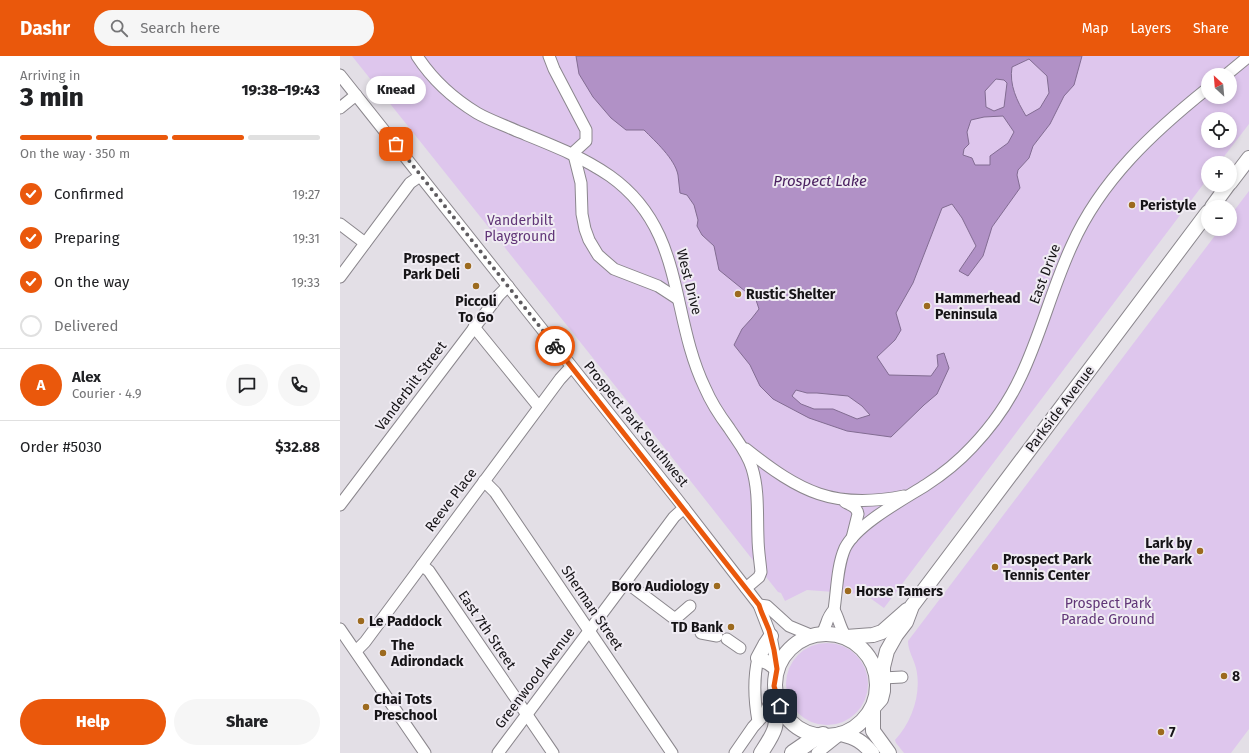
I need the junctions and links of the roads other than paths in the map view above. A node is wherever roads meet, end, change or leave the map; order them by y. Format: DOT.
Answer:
graph roads {
  1 [pos="416,56"];
  2 [pos="550,56"];
  3 [pos="1249,56"];
  4 [pos="1234,68"];
  5 [pos="341,79"];
  6 [pos="1201,94"];
  7 [pos="356,95"];
  8 [pos="340,108"];
  9 [pos="574,155"];
  10 [pos="1249,158"];
  11 [pos="1237,174"];
  12 [pos="420,176"];
  13 [pos="1201,221"];
  14 [pos="340,224"];
  15 [pos="365,243"];
  16 [pos="340,277"];
  17 [pos="508,286"];
  18 [pos="678,300"];
  19 [pos="474,327"];
  20 [pos="571,367"];
  21 [pos="539,407"];
  22 [pos="744,448"];
  23 [pos="484,481"];
  24 [pos="908,495"];
  25 [pos="837,500"];
  26 [pos="340,505"];
  27 [pos="684,508"];
  28 [pos="851,539"];
  29 [pos="422,565"];
  30 [pos="626,582"];
  31 [pos="746,588"];
  32 [pos="759,605"];
  33 [pos="690,606"];
  34 [pos="912,606"];
  35 [pos="834,610"];
  36 [pos="340,629"];
  37 [pos="590,631"];
  38 [pos="701,633"];
  39 [pos="817,635"];
  40 [pos="771,636"];
  41 [pos="846,637"];
  42 [pos="740,648"];
  43 [pos="356,651"];
  44 [pos="758,658"];
  45 [pos="777,669"];
  46 [pos="902,677"];
  47 [pos="883,678"];
  48 [pos="773,692"];
  49 [pos="873,708"];
  50 [pos="526,714"];
  51 [pos="758,722"];
  52 [pos="841,734"];
  53 [pos="823,735"];
  54 [pos="425,753"];
  55 [pos="498,753"];
  56 [pos="553,753"];
  57 [pos="672,753"];
  58 [pos="735,753"];
  59 [pos="761,753"];
  60 [pos="793,753"];
  61 [pos="817,753"];
  62 [pos="872,753"];
  63 [pos="889,753"];
  1 -- 9 [label="street, West Drive"];
  2 -- 9 [label="street"];
  3 -- 4 [label="street"];
  5 -- 7 [label="street, Prospect Park Southwest"];
  6 -- 24 [label="street, East Drive"];
  7 -- 8 [label="street"];
  7 -- 12 [label="street, Prospect Park Southwest"];
  9 -- 18 [label="street, West Drive"];
  9 -- 18 [label="street"];
  10 -- 11 [label="main road"];
  12 -- 15 [label="street"];
  12 -- 17 [label="street, Prospect Park Southwest"];
  13 -- 34 [label="main road, Parkside Avenue"];
  14 -- 15 [label="street"];
  15 -- 16 [label="street"];
  17 -- 19 [label="street, Vanderbilt Street"];
  17 -- 20 [label="street, Prospect Park Southwest"];
  18 -- 22 [label="street, West Drive"];
  19 -- 21 [label="street"];
  19 -- 26 [label="street, Vanderbilt Street"];
  20 -- 21 [label="street, Reeve Place"];
  20 -- 27 [label="street, Prospect Park Southwest"];
  21 -- 23 [label="street, Reeve Place"];
  22 -- 25 [label="street, East Drive"];
  22 -- 31 [label="street, West Drive"];
  23 -- 29 [label="street, Reeve Place"];
  23 -- 37 [label="street, Sherman Street"];
  24 -- 25 [label="street, East Drive"];
  24 -- 28 [label="street, East Drive"];
  25 -- 28 [label="street, East Drive"];
  27 -- 30 [label="street, Greenwood Avenue"];
  27 -- 31 [label="street, Prospect Park Southwest"];
  28 -- 35 [label="street, East Drive"];
  29 -- 43 [label="street, Reeve Place"];
  29 -- 50 [label="street, East 7th Street"];
  30 -- 33 [label="street"];
  30 -- 37 [label="street, Greenwood Avenue"];
  31 -- 32 [label="street, Prospect Park Southwest"];
  32 -- 39 [label="street, Prospect Park Southwest"];
  32 -- 40 [label="street, Prospect Park Southwest"];
  34 -- 41 [label="main road, Parkside Avenue"];
  34 -- 47 [label="main road, Parkside Avenue"];
  35 -- 39 [label="street"];
  35 -- 41 [label="street"];
  36 -- 43 [label="street"];
  37 -- 50 [label="street, Greenwood Avenue"];
  37 -- 57 [label="street, Sherman Street"];
  38 -- 42 [label="street"];
  39 -- 41 [label="main road"];
  39 -- 45 [label="main road"];
  40 -- 44 [label="main road"];
  40 -- 45 [label="street, Prospect Park Southwest"];
  41 -- 49 [label="main road"];
  43 -- 54 [label="street"];
  44 -- 45 [label="main road"];
  44 -- 51 [label="street"];
  45 -- 48 [label="main road"];
  46 -- 47 [label="street"];
  47 -- 49 [label="main road, Parkside Avenue"];
  48 -- 51 [label="street"];
  48 -- 53 [label="main road"];
  48 -- 59 [label="main road"];
  49 -- 52 [label="main road"];
  49 -- 63 [label="main road"];
  50 -- 55 [label="street, Greenwood Avenue"];
  50 -- 56 [label="street, East 7th Street"];
  51 -- 58 [label="street"];
  52 -- 53 [label="main road"];
  52 -- 61 [label="street"];
  52 -- 62 [label="main road"];
  53 -- 60 [label="highway"];
}
